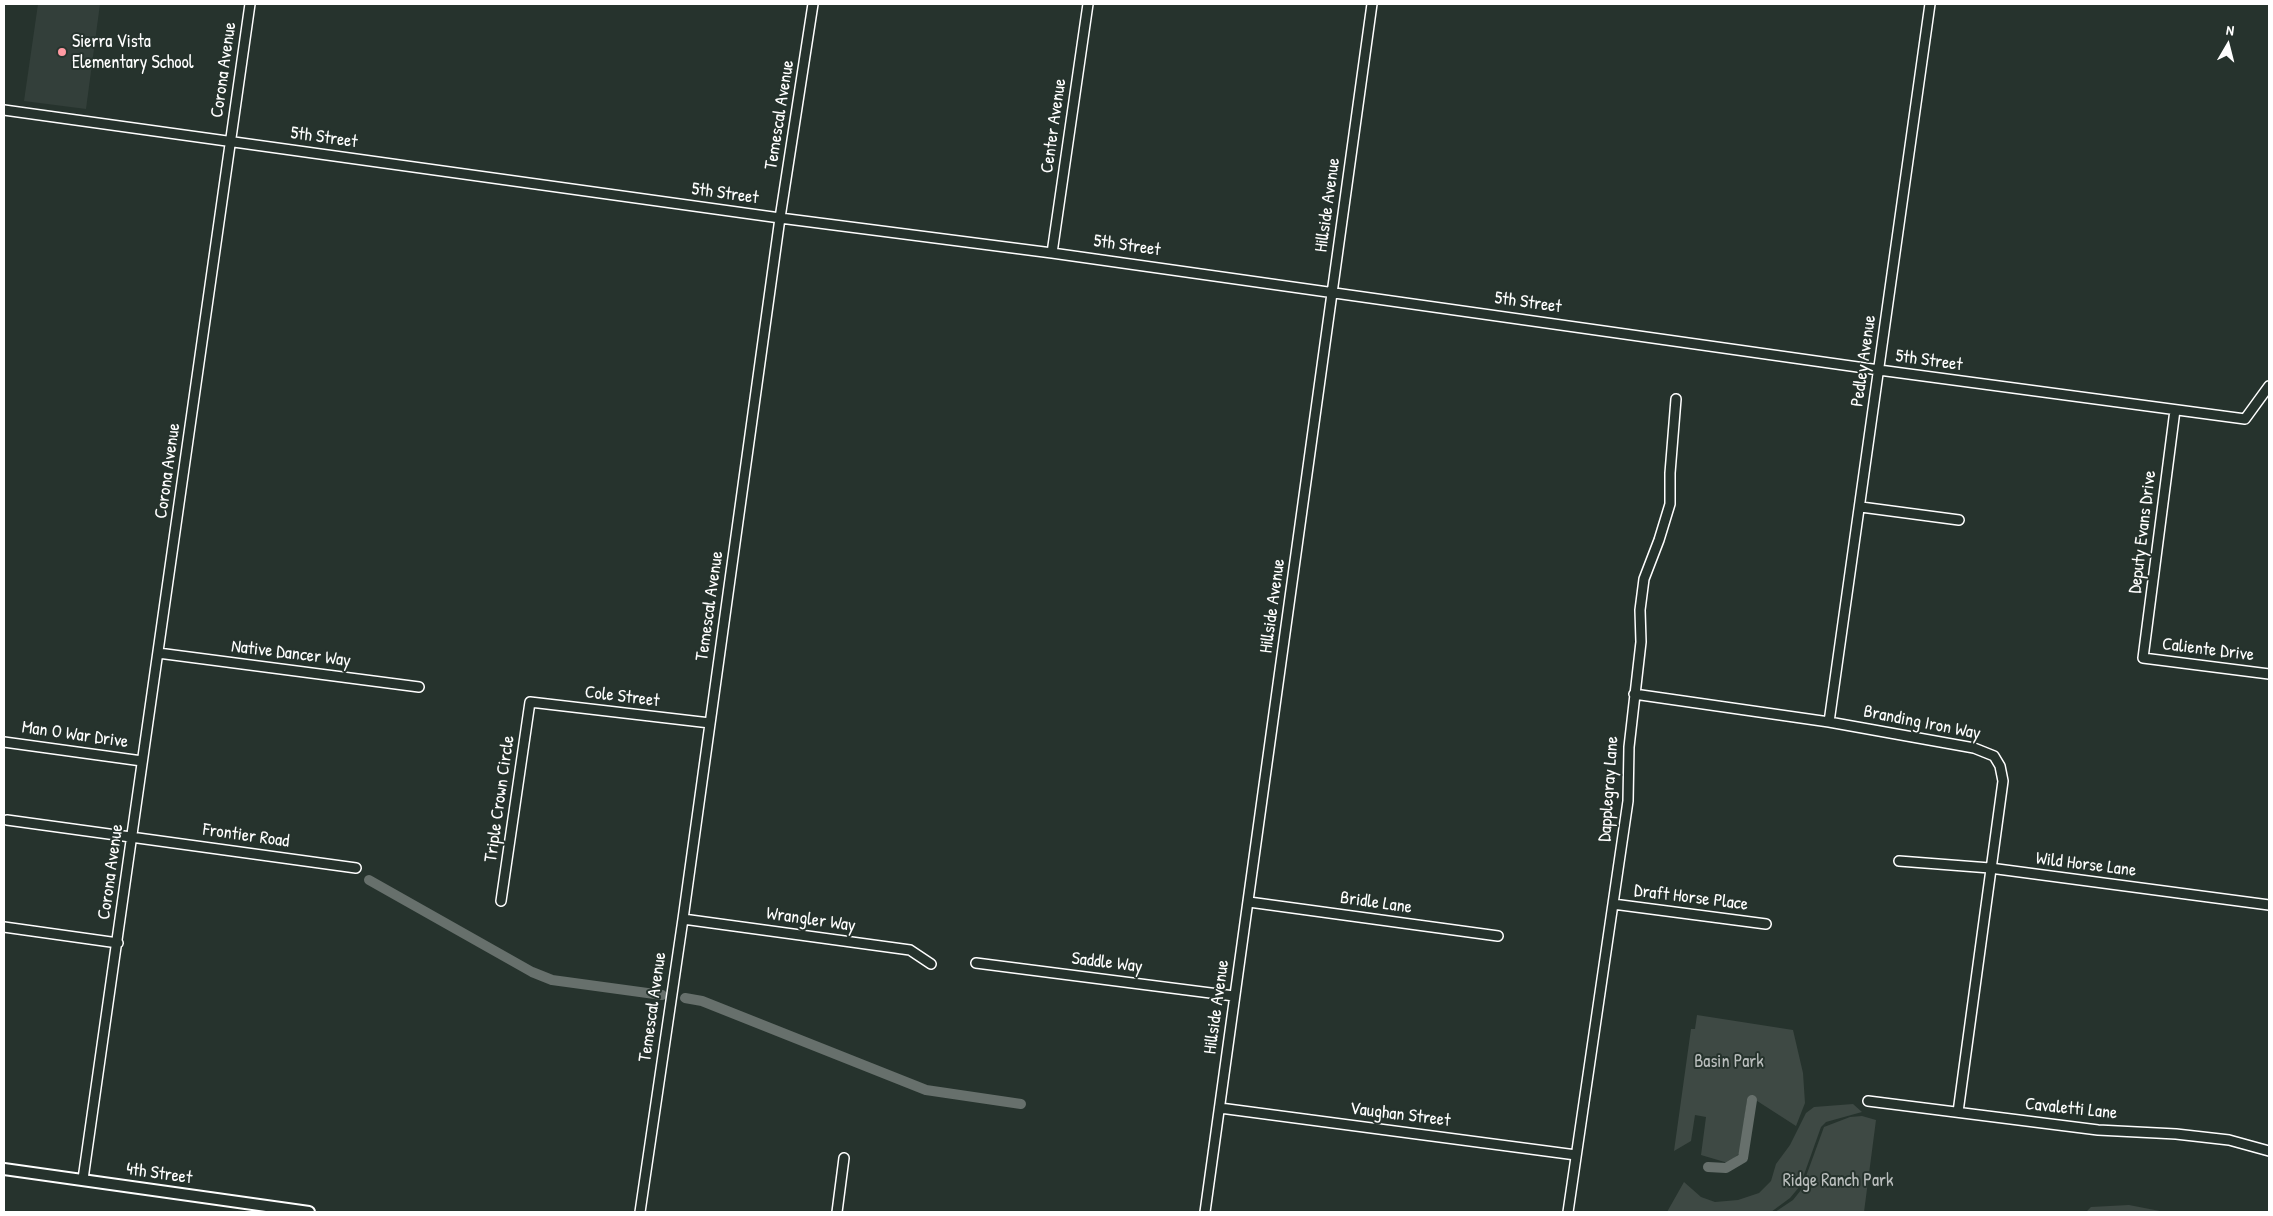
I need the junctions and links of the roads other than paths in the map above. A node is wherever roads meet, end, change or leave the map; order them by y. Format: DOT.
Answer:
graph roads {
  1 [pos="250,4"];
  2 [pos="813,4"];
  3 [pos="1088,4"];
  4 [pos="1372,4"];
  5 [pos="1930,4"];
  6 [pos="4,110"];
  7 [pos="231,142"];
  8 [pos="780,218"];
  9 [pos="1052,252"];
  10 [pos="1332,291"];
  11 [pos="1880,370"];
  12 [pos="2269,386"];
  13 [pos="1676,399"];
  14 [pos="2175,410"];
  15 [pos="1861,507"];
  16 [pos="1960,520"];
  17 [pos="158,653"];
  18 [pos="2143,658"];
  19 [pos="2269,674"];
  20 [pos="419,687"];
  21 [pos="1634,694"];
  22 [pos="530,702"];
  23 [pos="1829,722"];
  24 [pos="710,723"];
  25 [pos="4,742"];
  26 [pos="142,761"];
  27 [pos="7,820"];
  28 [pos="132,838"];
  29 [pos="1899,861"];
  30 [pos="356,868"];
  31 [pos="1990,868"];
  32 [pos="501,901"];
  33 [pos="1249,902"];
  34 [pos="1613,904"];
  35 [pos="2269,905"];
  36 [pos="683,919"];
  37 [pos="1766,924"];
  38 [pos="4,927"];
  39 [pos="1498,936"];
  40 [pos="118,943"];
  41 [pos="976,963"];
  42 [pos="931,964"];
  43 [pos="1234,996"];
  44 [pos="1868,1100"];
  45 [pos="1220,1108"];
  46 [pos="1958,1112"];
  47 [pos="2269,1151"];
  48 [pos="1576,1155"];
  49 [pos="844,1158"];
  50 [pos="4,1169"];
  51 [pos="83,1179"];
  52 [pos="308,1212"];
  53 [pos="640,1212"];
  54 [pos="837,1212"];
  55 [pos="1205,1212"];
  56 [pos="1568,1212"];
  1 -- 7 [label="street, Corona Avenue"];
  2 -- 8 [label="street, Temescal Avenue"];
  3 -- 9 [label="street, Center Avenue"];
  4 -- 10 [label="street, Hillside Avenue"];
  5 -- 11 [label="street, Pedley Avenue"];
  6 -- 7 [label="street, 5th Street"];
  7 -- 8 [label="street, 5th Street"];
  7 -- 17 [label="street, Corona Avenue"];
  8 -- 9 [label="street, 5th Street"];
  8 -- 24 [label="street, Temescal Avenue"];
  9 -- 10 [label="street, 5th Street"];
  10 -- 11 [label="street, 5th Street"];
  10 -- 33 [label="street, Hillside Avenue"];
  11 -- 14 [label="street, 5th Street"];
  11 -- 15 [label="street, Pedley Avenue"];
  12 -- 14 [label="street, 5th Street"];
  13 -- 21 [label="street, Dapplegray Lane"];
  14 -- 18 [label="street, Deputy Evans Drive"];
  15 -- 16 [label="street"];
  15 -- 23 [label="street, Pedley Avenue"];
  17 -- 20 [label="street, Native Dancer Way"];
  17 -- 26 [label="street, Corona Avenue"];
  18 -- 19 [label="street, Caliente Drive"];
  21 -- 23 [label="street, Branding Iron Way"];
  21 -- 34 [label="street, Dapplegray Lane"];
  22 -- 24 [label="street, Cole Street"];
  22 -- 32 [label="street, Triple Crown Circle"];
  23 -- 31 [label="street, Branding Iron Way"];
  24 -- 36 [label="street, Temescal Avenue"];
  25 -- 26 [label="street, Man O War Drive"];
  26 -- 28 [label="street, Corona Avenue"];
  27 -- 28 [label="street, Frontier Road"];
  28 -- 30 [label="street, Frontier Road"];
  28 -- 40 [label="street, Corona Avenue"];
  29 -- 31 [label="street, Wild Horse Lane"];
  31 -- 35 [label="street, Wild Horse Lane"];
  31 -- 46 [label="street, Branding Iron Way"];
  33 -- 39 [label="street, Bridle Lane"];
  33 -- 43 [label="street, Hillside Avenue"];
  34 -- 37 [label="street, Draft Horse Place"];
  34 -- 48 [label="street, Dapplegray Lane"];
  36 -- 42 [label="street, Wrangler Way"];
  36 -- 53 [label="street, Temescal Avenue"];
  38 -- 40 [label="street, Corona Avenue"];
  40 -- 51 [label="street, Corona Avenue"];
  41 -- 43 [label="street, Saddle Way"];
  43 -- 45 [label="street, Hillside Avenue"];
  44 -- 46 [label="street, Cavaletti Lane"];
  45 -- 48 [label="street, Vaughan Street"];
  45 -- 55 [label="street, Hillside Avenue"];
  46 -- 47 [label="street, Cavaletti Lane"];
  48 -- 56 [label="street, Dapplegray Lane"];
  49 -- 54 [label="street"];
  50 -- 51 [label="street, 4th Street"];
  51 -- 52 [label="street, 4th Street"];
}
